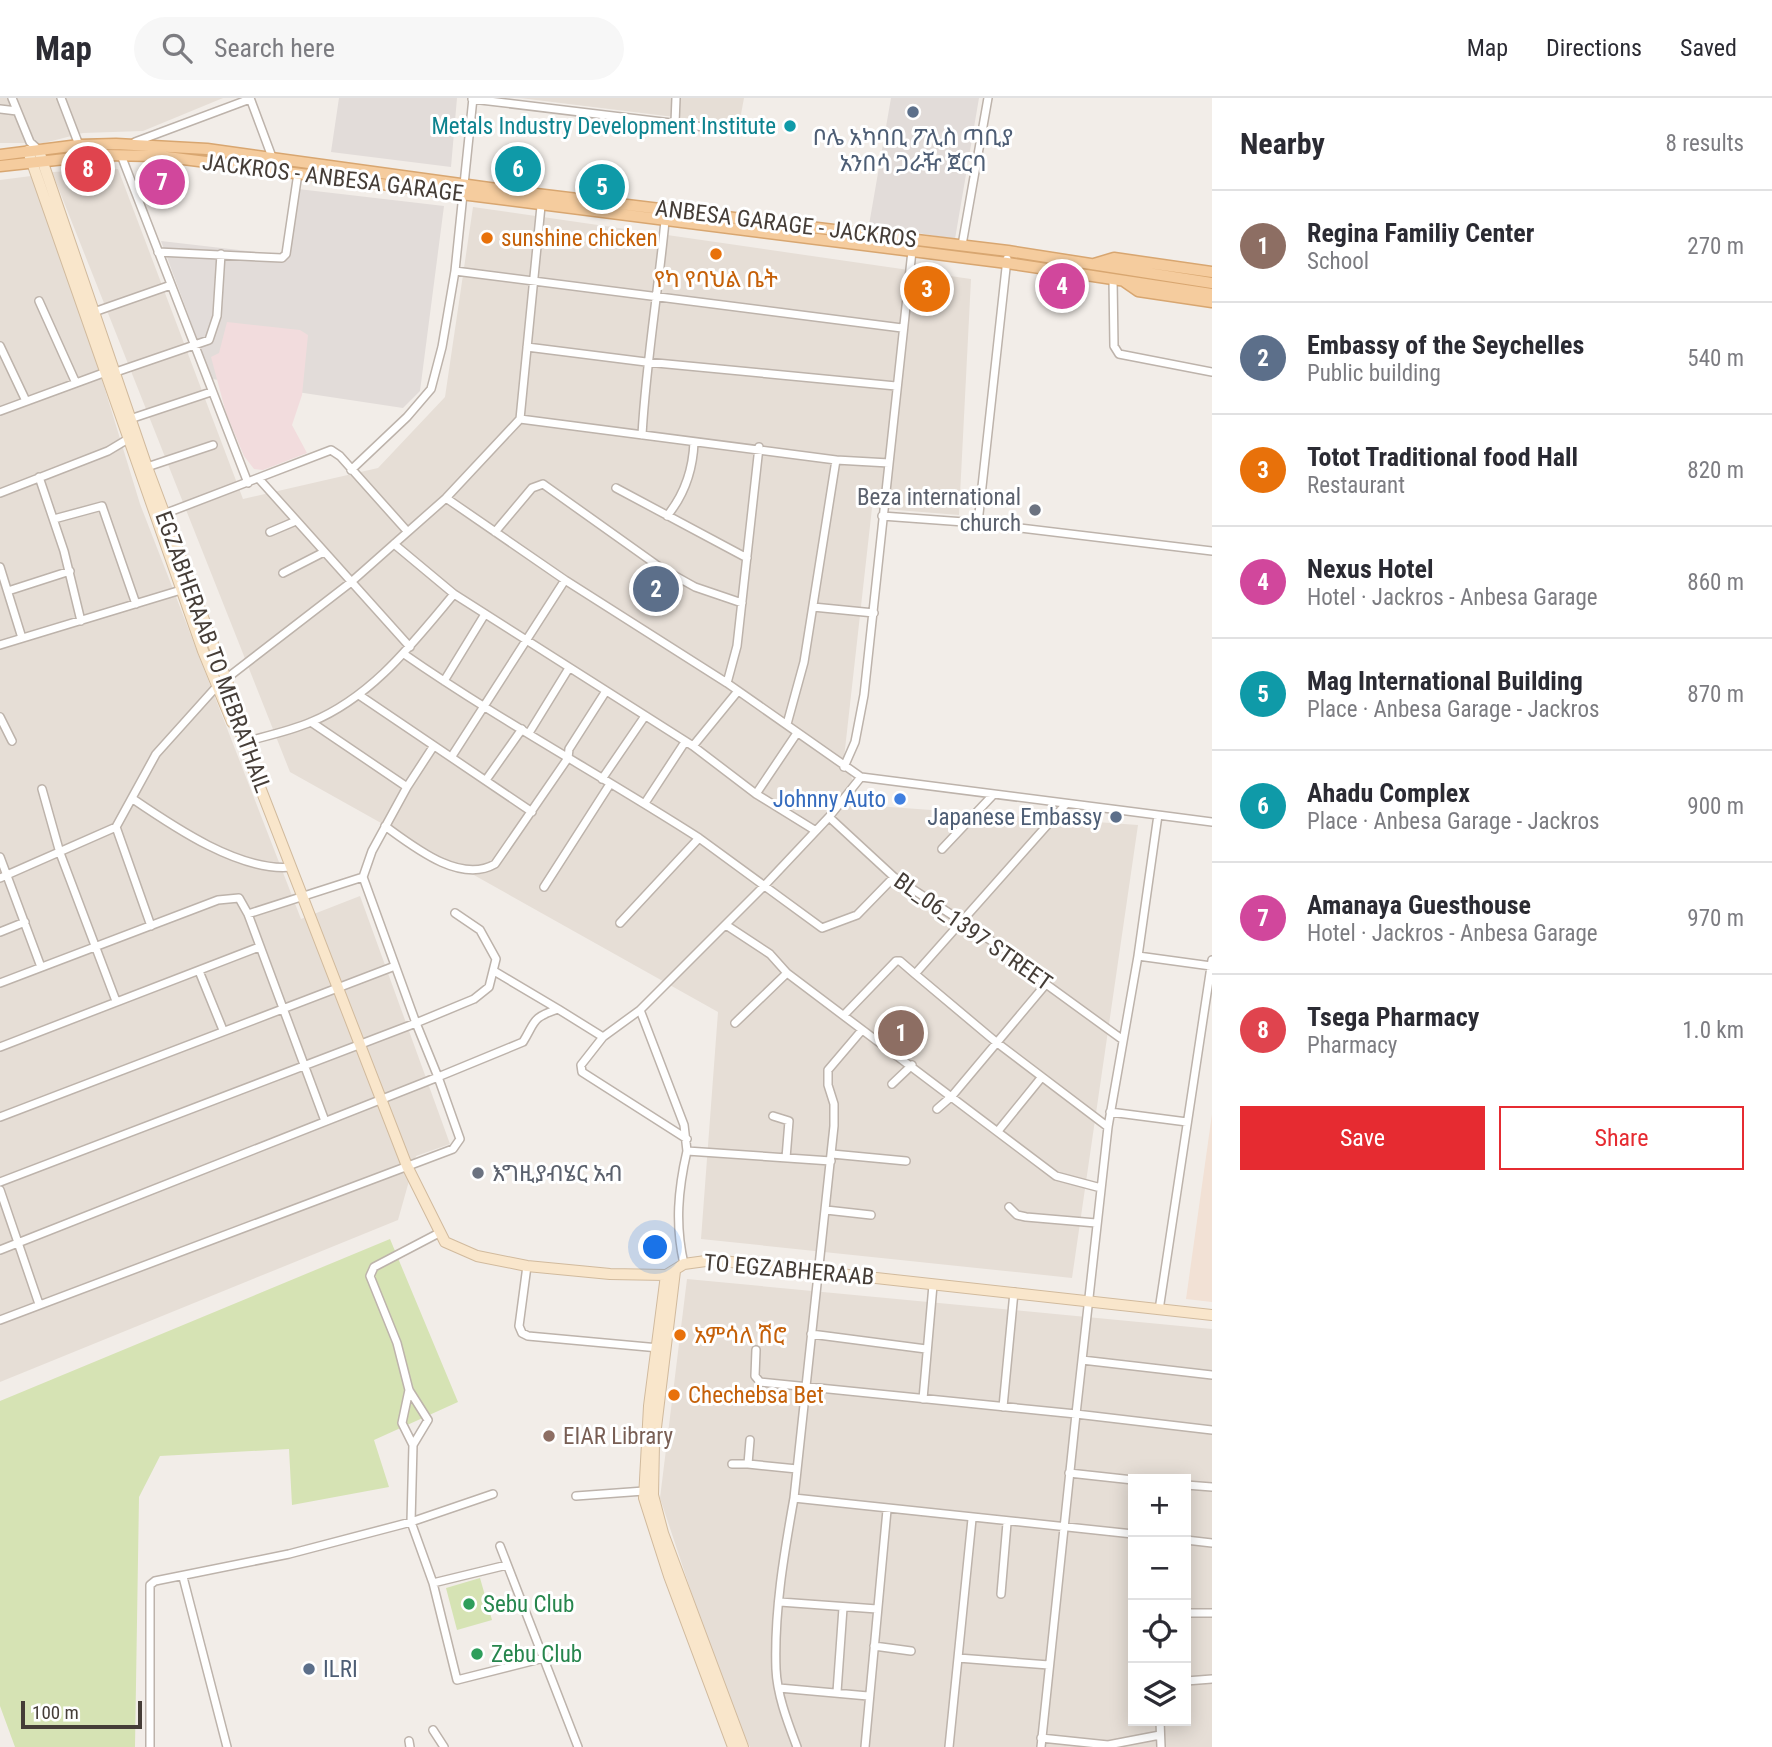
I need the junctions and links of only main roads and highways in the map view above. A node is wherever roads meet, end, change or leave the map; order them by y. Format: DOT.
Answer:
graph roads {
  1 [pos="34,154"];
  2 [pos="0,155"];
  3 [pos="0,166"];
  4 [pos="462,189"];
  5 [pos="794,231"];
  6 [pos="1092,265"];
  7 [pos="1212,272"];
  8 [pos="1117,276"];
  9 [pos="1212,283"];
  10 [pos="1212,293"];
  11 [pos="1212,302"];
  12 [pos="110,372"];
  13 [pos="221,681"];
  14 [pos="670,1273"];
  15 [pos="1212,1315"];
  16 [pos="661,1348"];
  17 [pos="691,1620"];
  18 [pos="733,1747"];
  19 [pos="743,1747"];
  1 -- 2 [label="main road"];
  1 -- 3 [label="main road"];
  1 -- 4 [label="main road, JACKROS - ANBESA GARAGE"];
  1 -- 4 [label="main road, ANBESA GARAGE - JACKROS"];
  1 -- 12 [label="main road"];
  1 -- 12 [label="main road, EGZABHERAAB TO MEBRATHAIL"];
  4 -- 5 [label="main road, ANBESA GARAGE - JACKROS"];
  4 -- 5 [label="main road, JACKROS - ANBESA GARAGE"];
  5 -- 6 [label="main road, ANBESA GARAGE - JACKROS"];
  5 -- 8 [label="main road, JACKROS - ANBESA GARAGE"];
  6 -- 7 [label="main road"];
  6 -- 8 [label="main road, ANBESA GARAGE - JACKROS"];
  8 -- 9 [label="main road"];
  8 -- 10 [label="main road"];
  8 -- 11 [label="main road"];
  12 -- 13 [label="main road, EGZABHERAAB TO MEBRATHAIL"];
  12 -- 13 [label="main road"];
  13 -- 14 [label="main road, EGZABHERAAB TO MEBRATHAIL"];
  14 -- 15 [label="main road, TO EGZABHERAAB"];
  14 -- 16 [label="main road"];
  16 -- 17 [label="main road"];
  16 -- 17 [label="main road"];
  17 -- 18 [label="main road"];
  17 -- 19 [label="main road"];
}
